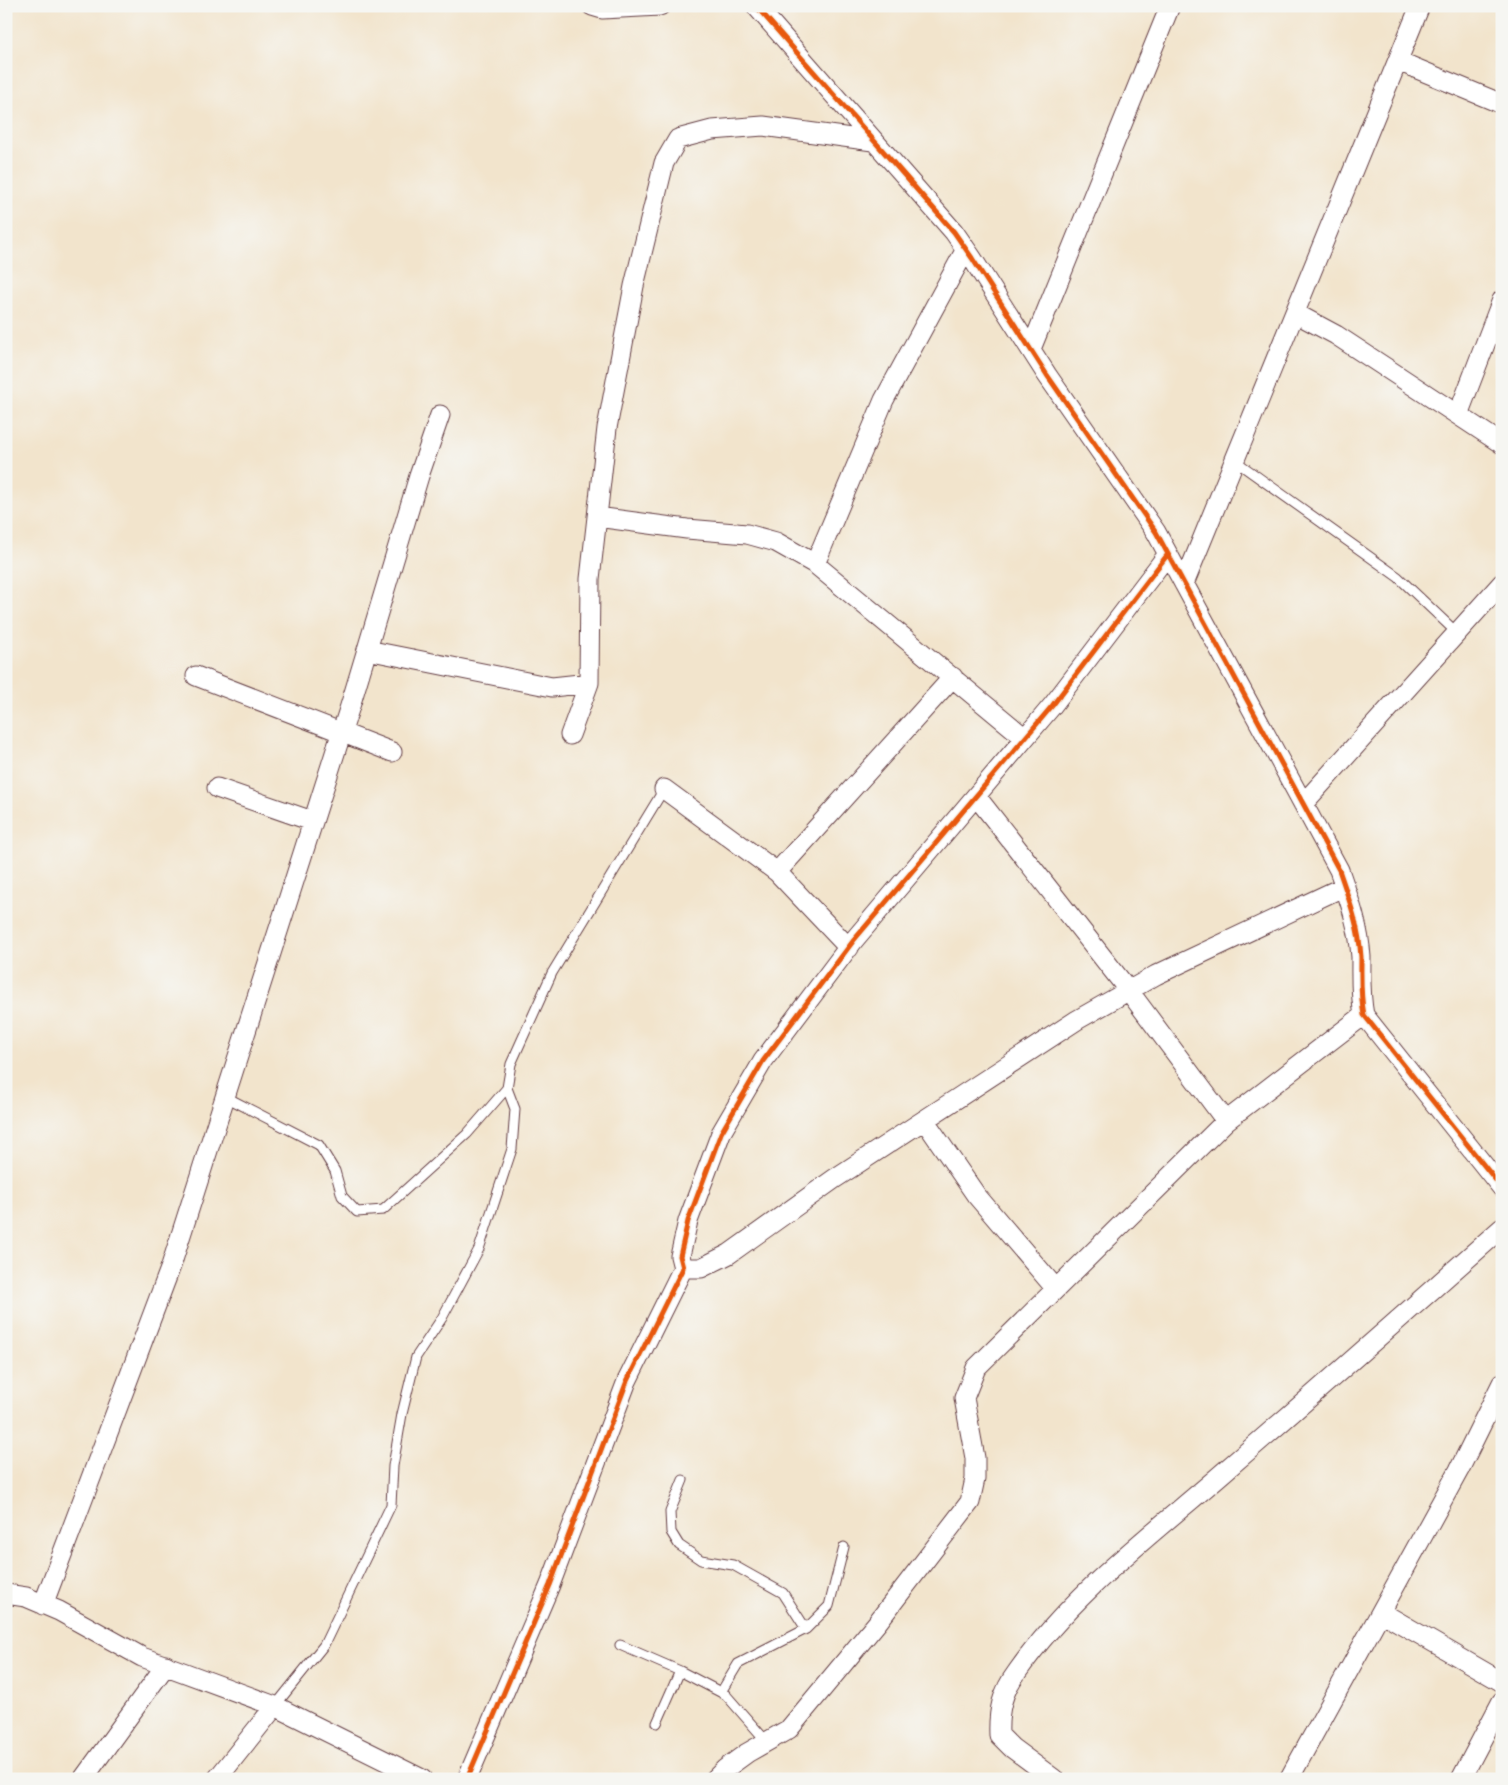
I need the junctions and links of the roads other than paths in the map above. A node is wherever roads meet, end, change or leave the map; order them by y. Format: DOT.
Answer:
graph roads {
  1 [pos="592,6"];
  2 [pos="660,6"];
  3 [pos="756,6"];
  4 [pos="1170,6"];
  5 [pos="1420,6"];
  6 [pos="1398,61"];
  7 [pos="1502,104"];
  8 [pos="874,141"];
  9 [pos="966,249"];
  10 [pos="1502,300"];
  11 [pos="1295,313"];
  12 [pos="1030,350"];
  13 [pos="440,415"];
  14 [pos="1458,415"];
  15 [pos="1502,444"];
  16 [pos="1234,460"];
  17 [pos="597,517"];
  18 [pos="1168,554"];
  19 [pos="815,564"];
  20 [pos="1502,583"];
  21 [pos="1184,584"];
  22 [pos="1457,633"];
  23 [pos="367,650"];
  24 [pos="196,676"];
  25 [pos="953,677"];
  26 [pos="589,683"];
  27 [pos="341,734"];
  28 [pos="570,735"];
  29 [pos="1025,738"];
  30 [pos="392,752"];
  31 [pos="217,788"];
  32 [pos="664,789"];
  33 [pos="976,796"];
  34 [pos="1303,804"];
  35 [pos="312,821"];
  36 [pos="777,872"];
  37 [pos="1345,886"];
  38 [pos="849,948"];
  39 [pos="1130,991"];
  40 [pos="1364,1015"];
  41 [pos="507,1088"];
  42 [pos="224,1096"];
  43 [pos="925,1121"];
  44 [pos="1226,1121"];
  45 [pos="1502,1188"];
  46 [pos="1502,1228"];
  47 [pos="683,1268"];
  48 [pos="1056,1289"];
  49 [pos="1502,1383"];
  50 [pos="684,1480"];
  51 [pos="844,1547"];
  52 [pos="6,1594"];
  53 [pos="43,1605"];
  54 [pos="1381,1612"];
  55 [pos="806,1629"];
  56 [pos="620,1645"];
  57 [pos="166,1665"];
  58 [pos="680,1671"];
  59 [pos="1502,1682"];
  60 [pos="721,1692"];
  61 [pos="1502,1701"];
  62 [pos="275,1706"];
  63 [pos="657,1723"];
  64 [pos="1497,1724"];
  65 [pos="768,1743"];
  66 [pos="83,1779"];
  67 [pos="217,1779"];
  68 [pos="422,1779"];
  69 [pos="467,1779"];
  70 [pos="716,1779"];
  71 [pos="1054,1779"];
  72 [pos="1289,1779"];
  73 [pos="1461,1779"];
  1 -- 2 [label="street"];
  3 -- 8 [label="street"];
  4 -- 12 [label="street"];
  5 -- 6 [label="street"];
  6 -- 7 [label="street"];
  6 -- 11 [label="street"];
  8 -- 9 [label="street"];
  8 -- 17 [label="street"];
  9 -- 12 [label="street"];
  9 -- 19 [label="street"];
  10 -- 14 [label="street"];
  11 -- 14 [label="street"];
  11 -- 16 [label="street"];
  12 -- 18 [label="street"];
  13 -- 23 [label="street"];
  14 -- 15 [label="street"];
  16 -- 21 [label="street"];
  16 -- 22 [label="lane"];
  17 -- 19 [label="street"];
  17 -- 26 [label="street"];
  18 -- 21 [label="street"];
  18 -- 29 [label="street"];
  19 -- 25 [label="street"];
  20 -- 22 [label="street"];
  21 -- 34 [label="street"];
  22 -- 34 [label="street"];
  23 -- 26 [label="street"];
  23 -- 27 [label="street"];
  24 -- 27 [label="street"];
  25 -- 29 [label="street"];
  25 -- 36 [label="street"];
  26 -- 28 [label="street"];
  27 -- 30 [label="street"];
  27 -- 35 [label="street"];
  29 -- 33 [label="street"];
  31 -- 35 [label="street"];
  32 -- 36 [label="street"];
  32 -- 41 [label="lane"];
  33 -- 38 [label="street"];
  33 -- 39 [label="street"];
  34 -- 37 [label="street"];
  35 -- 42 [label="street"];
  36 -- 38 [label="street"];
  37 -- 39 [label="street"];
  37 -- 40 [label="street"];
  38 -- 47 [label="street"];
  39 -- 43 [label="street"];
  39 -- 44 [label="street"];
  40 -- 44 [label="street"];
  40 -- 45 [label="street"];
  41 -- 42 [label="lane"];
  41 -- 62 [label="lane"];
  42 -- 53 [label="street"];
  43 -- 47 [label="street"];
  43 -- 48 [label="street"];
  44 -- 48 [label="street"];
  46 -- 71 [label="street"];
  47 -- 69 [label="street"];
  48 -- 65 [label="street"];
  49 -- 54 [label="street"];
  50 -- 55 [label="lane"];
  51 -- 55 [label="lane"];
  52 -- 53 [label="street"];
  53 -- 57 [label="street"];
  54 -- 59 [label="street"];
  54 -- 72 [label="street"];
  55 -- 60 [label="lane"];
  56 -- 58 [label="lane"];
  57 -- 62 [label="street"];
  57 -- 66 [label="street"];
  58 -- 60 [label="lane"];
  58 -- 63 [label="lane"];
  60 -- 65 [label="lane"];
  61 -- 64 [label="street"];
  62 -- 67 [label="street"];
  62 -- 68 [label="street"];
  64 -- 73 [label="street"];
  65 -- 70 [label="street"];
}
